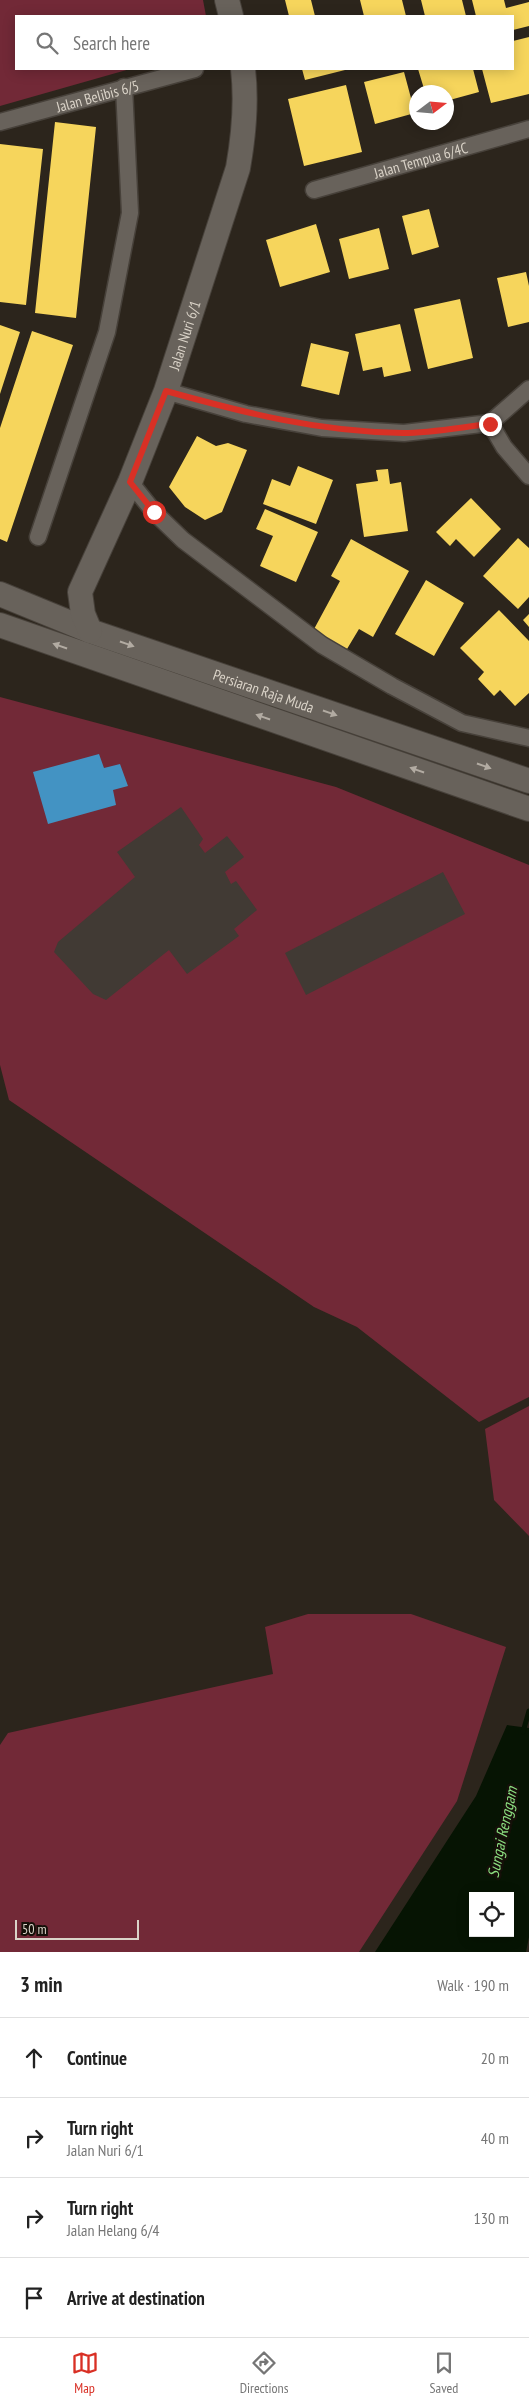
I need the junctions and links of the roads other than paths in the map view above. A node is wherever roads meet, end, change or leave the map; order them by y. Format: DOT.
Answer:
graph roads {
  1 [pos="227,0"];
  2 [pos="231,15"];
  3 [pos="191,70"];
  4 [pos="243,70"];
  5 [pos="124,87"];
  6 [pos="0,122"];
  7 [pos="529,129"];
  8 [pos="314,190"];
  9 [pos="529,388"];
  10 [pos="166,391"];
  11 [pos="490,424"];
  12 [pos="529,476"];
  13 [pos="130,482"];
  14 [pos="38,537"];
  15 [pos="80,592"];
  16 [pos="0,594"];
  17 [pos="43,612"];
  18 [pos="0,625"];
  19 [pos="90,631"];
  20 [pos="529,738"];
  21 [pos="529,781"];
  22 [pos="529,809"];
  1 -- 2 [label="main road"];
  3 -- 5 [label="street, Jalan Belibis 6/5"];
  4 -- 10 [label="main road, Jalan Nuri 6/1"];
  5 -- 6 [label="street, Jalan Belibis 6/5"];
  5 -- 14 [label="street"];
  7 -- 8 [label="street, Jalan Tempua 6/4C"];
  9 -- 11 [label="street"];
  10 -- 11 [label="street"];
  10 -- 13 [label="main road, Jalan Nuri 6/1"];
  11 -- 12 [label="street"];
  13 -- 15 [label="main road, Jalan Nuri 6/1"];
  13 -- 20 [label="street"];
  15 -- 17 [label="main road"];
  15 -- 19 [label="main road"];
  16 -- 17 [label="main road, Persiaran Raja Muda"];
  17 -- 19 [label="main road, Persiaran Raja Muda"];
  22 -- 18 [label="main road, Persiaran Raja Muda, one-way"];
  19 -- 21 [label="main road, Persiaran Raja Muda, one-way"];
}
